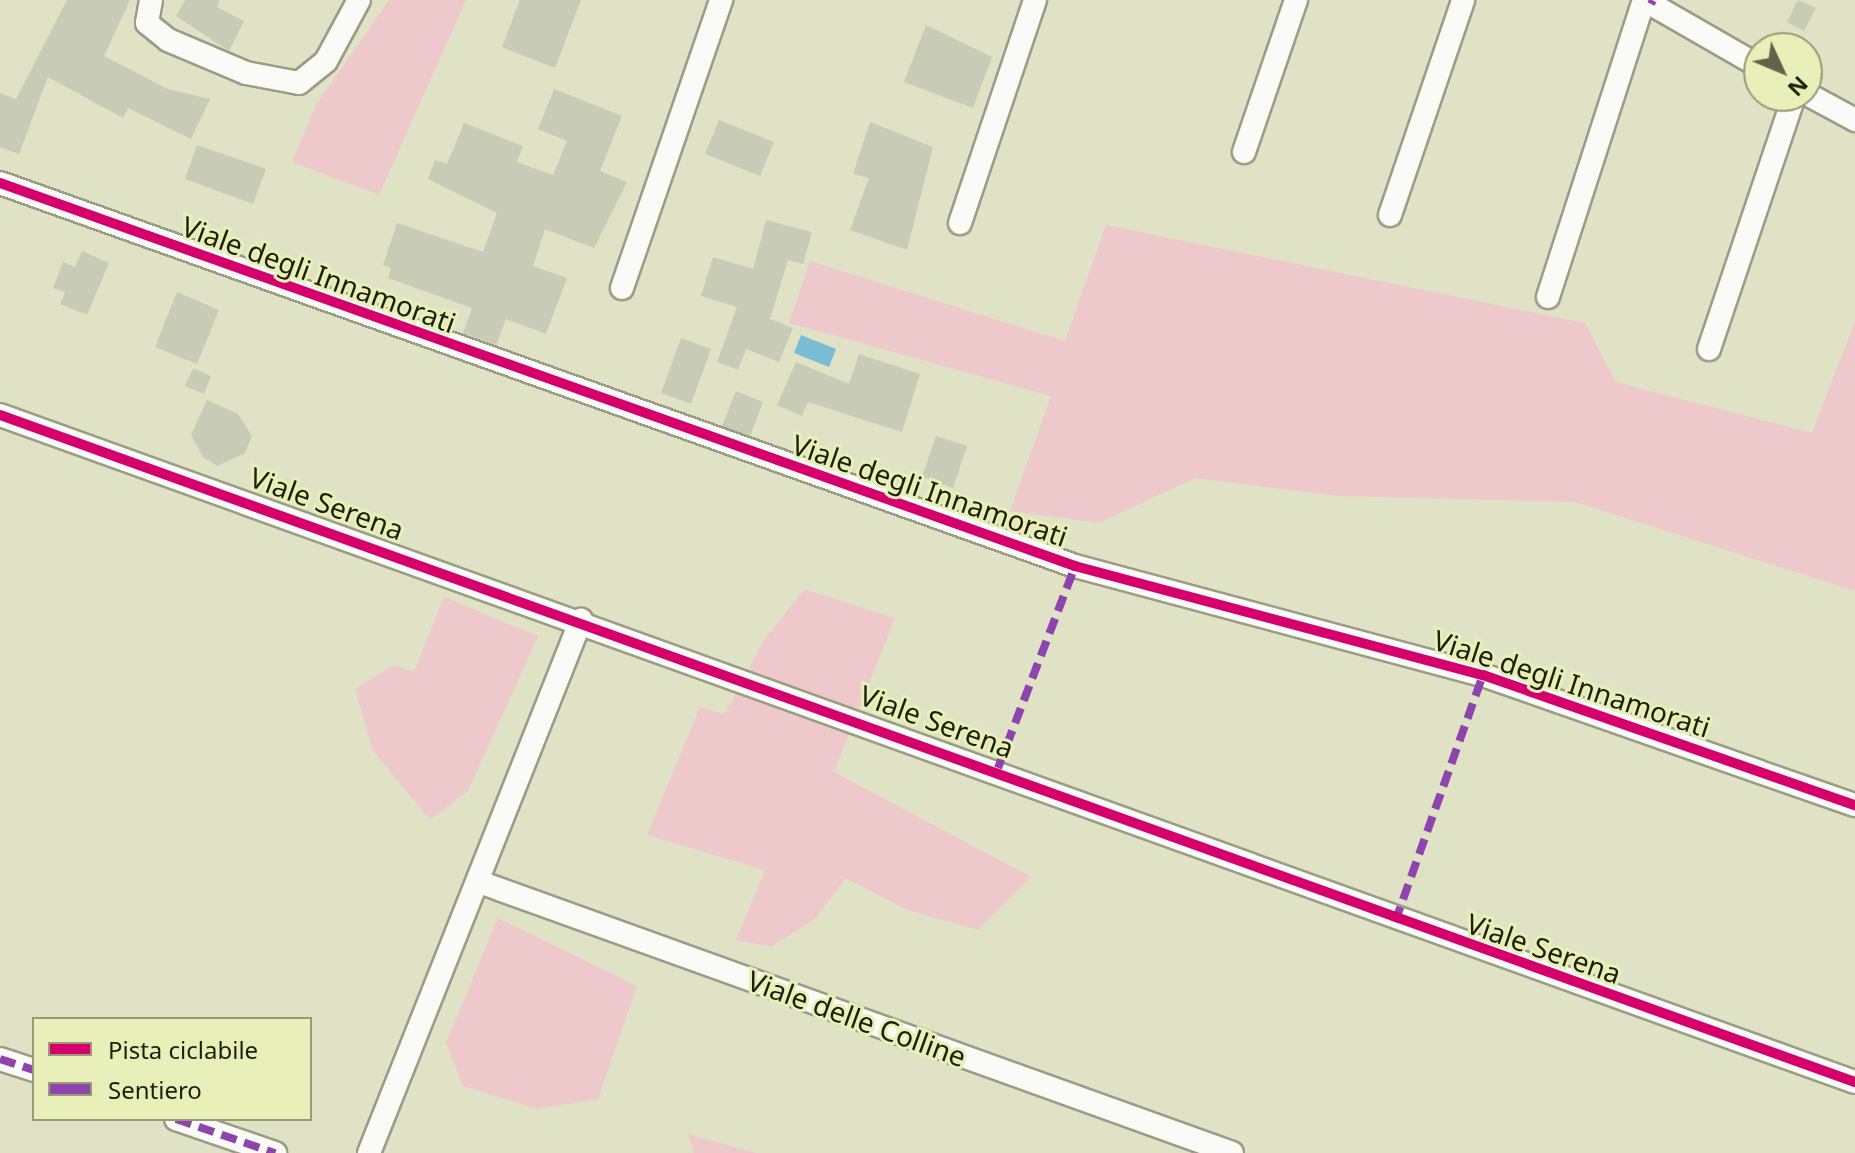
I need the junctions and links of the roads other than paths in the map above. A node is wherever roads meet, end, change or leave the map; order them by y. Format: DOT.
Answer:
graph roads {
  1 [pos="151,0"];
  2 [pos="359,0"];
  3 [pos="721,0"];
  4 [pos="1035,0"];
  5 [pos="1296,0"];
  6 [pos="1463,0"];
  7 [pos="1648,1"];
  8 [pos="1743,57"];
  9 [pos="1823,103"];
  10 [pos="1789,112"];
  11 [pos="1855,120"];
  12 [pos="1244,152"];
  13 [pos="0,183"];
  14 [pos="1390,215"];
  15 [pos="960,223"];
  16 [pos="622,288"];
  17 [pos="1548,297"];
  18 [pos="1709,349"];
  19 [pos="0,415"];
  20 [pos="581,620"];
  21 [pos="1855,805"];
  22 [pos="482,883"];
  23 [pos="0,1059"];
  24 [pos="32,1069"];
  25 [pos="1855,1082"];
  26 [pos="182,1121"];
  27 [pos="275,1153"];
  28 [pos="369,1153"];
  29 [pos="1232,1153"];
  1 -- 2 [label="street"];
  3 -- 16 [label="street"];
  4 -- 15 [label="street"];
  5 -- 12 [label="street"];
  6 -- 14 [label="street"];
  7 -- 8 [label="street"];
  7 -- 17 [label="street"];
  9 -- 11 [label="street"];
  10 -- 18 [label="street"];
  13 -- 21 [label="street, Viale degli Innamorati"];
  19 -- 20 [label="street, Viale Serena"];
  20 -- 22 [label="street"];
  20 -- 25 [label="street, Viale Serena"];
  22 -- 28 [label="street"];
  22 -- 29 [label="street, Viale delle Colline"];
  23 -- 24 [label="street"];
  26 -- 27 [label="street"];
}
